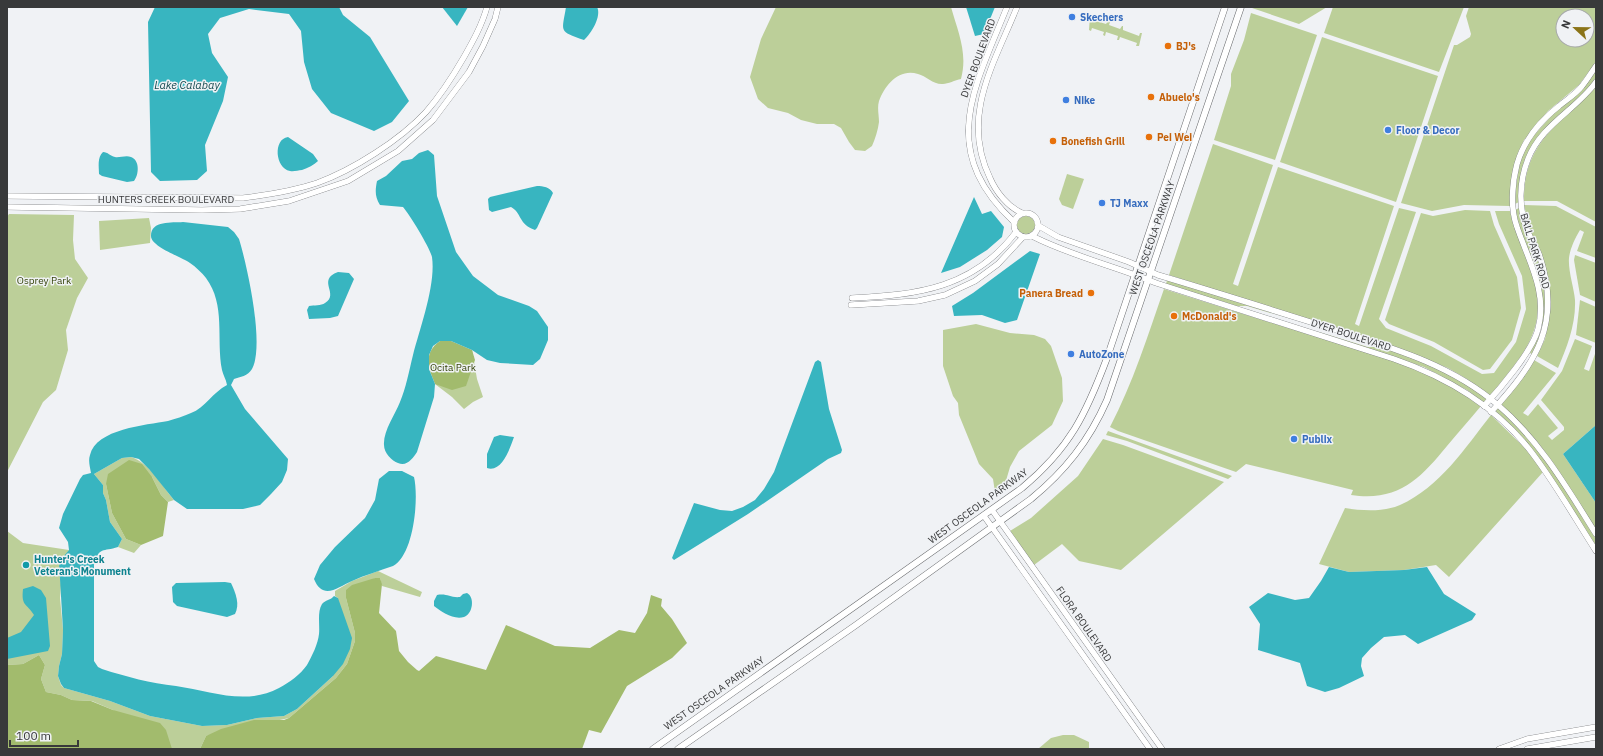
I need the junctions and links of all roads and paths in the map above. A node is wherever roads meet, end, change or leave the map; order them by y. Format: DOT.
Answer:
graph roads {
  1 [pos="487,7"];
  2 [pos="498,7"];
  3 [pos="1007,7"];
  4 [pos="1017,7"];
  5 [pos="1225,7"];
  6 [pos="1241,7"];
  7 [pos="1596,66"];
  8 [pos="1596,82"];
  9 [pos="7,196"];
  10 [pos="7,207"];
  11 [pos="1022,213"];
  12 [pos="1014,222"];
  13 [pos="1039,226"];
  14 [pos="1016,232"];
  15 [pos="1032,236"];
  16 [pos="1023,237"];
  17 [pos="1138,266"];
  18 [pos="1151,271"];
  19 [pos="1135,274"];
  20 [pos="1148,280"];
  21 [pos="852,298"];
  22 [pos="851,305"];
  23 [pos="1237,309"];
  24 [pos="1296,318"];
  25 [pos="1302,329"];
  26 [pos="1382,345"];
  27 [pos="1491,399"];
  28 [pos="1498,405"];
  29 [pos="1484,406"];
  30 [pos="1491,412"];
  31 [pos="992,510"];
  32 [pos="984,516"];
  33 [pos="1000,522"];
  34 [pos="993,527"];
  35 [pos="1596,534"];
  36 [pos="1596,551"];
  37 [pos="1596,727"];
  38 [pos="1596,737"];
  39 [pos="653,749"];
  40 [pos="678,749"];
  41 [pos="1150,749"];
  42 [pos="1162,749"];
  43 [pos="1499,749"];
  44 [pos="1527,749"];
  1 -- 9 [label="street, HUNTERS CREEK BOULEVARD"];
  2 -- 10 [label="street, HUNTERS CREEK BOULEVARD"];
  3 -- 12 [label="street, DYER BOULEVARD"];
  4 -- 11 [label="street, DYER BOULEVARD"];
  5 -- 17 [label="main road, WEST OSCEOLA PARKWAY"];
  6 -- 18 [label="main road, WEST OSCEOLA PARKWAY"];
  7 -- 27 [label="street, BALL PARK ROAD"];
  8 -- 28 [label="street, BALL PARK ROAD"];
  11 -- 12 [label="street"];
  11 -- 13 [label="street"];
  12 -- 14 [label="street"];
  13 -- 15 [label="street"];
  13 -- 17 [label="street, DYER BOULEVARD"];
  14 -- 16 [label="street"];
  14 -- 21 [label="street"];
  15 -- 16 [label="street"];
  15 -- 19 [label="street, DYER BOULEVARD"];
  16 -- 22 [label="street"];
  17 -- 18 [label="street, DYER BOULEVARD"];
  17 -- 19 [label="main road, WEST OSCEOLA PARKWAY"];
  18 -- 20 [label="main road, WEST OSCEOLA PARKWAY"];
  18 -- 24 [label="street, DYER BOULEVARD"];
  19 -- 20 [label="street, DYER BOULEVARD"];
  19 -- 31 [label="main road, WEST OSCEOLA PARKWAY"];
  20 -- 23 [label="street, DYER BOULEVARD"];
  20 -- 33 [label="main road, WEST OSCEOLA PARKWAY"];
  23 -- 24 [label="street"];
  23 -- 25 [label="street, DYER BOULEVARD"];
  24 -- 26 [label="street, DYER BOULEVARD"];
  25 -- 26 [label="street"];
  25 -- 29 [label="street, DYER BOULEVARD"];
  26 -- 27 [label="street, DYER BOULEVARD"];
  27 -- 28 [label="street, DYER BOULEVARD"];
  27 -- 29 [label="street, BALL PARK ROAD"];
  28 -- 30 [label="street, BALL PARK ROAD"];
  28 -- 35 [label="street, DYER BOULEVARD"];
  29 -- 30 [label="street, DYER BOULEVARD"];
  30 -- 36 [label="street, DYER BOULEVARD"];
  31 -- 32 [label="main road, WEST OSCEOLA PARKWAY"];
  31 -- 33 [label="street, FLORA BOULEVARD"];
  32 -- 34 [label="street, FLORA BOULEVARD"];
  32 -- 39 [label="main road, WEST OSCEOLA PARKWAY"];
  33 -- 34 [label="main road, WEST OSCEOLA PARKWAY"];
  33 -- 42 [label="street, FLORA BOULEVARD"];
  34 -- 40 [label="main road, WEST OSCEOLA PARKWAY"];
  34 -- 41 [label="street, FLORA BOULEVARD"];
  37 -- 43 [label="street"];
  38 -- 44 [label="street"];
}
